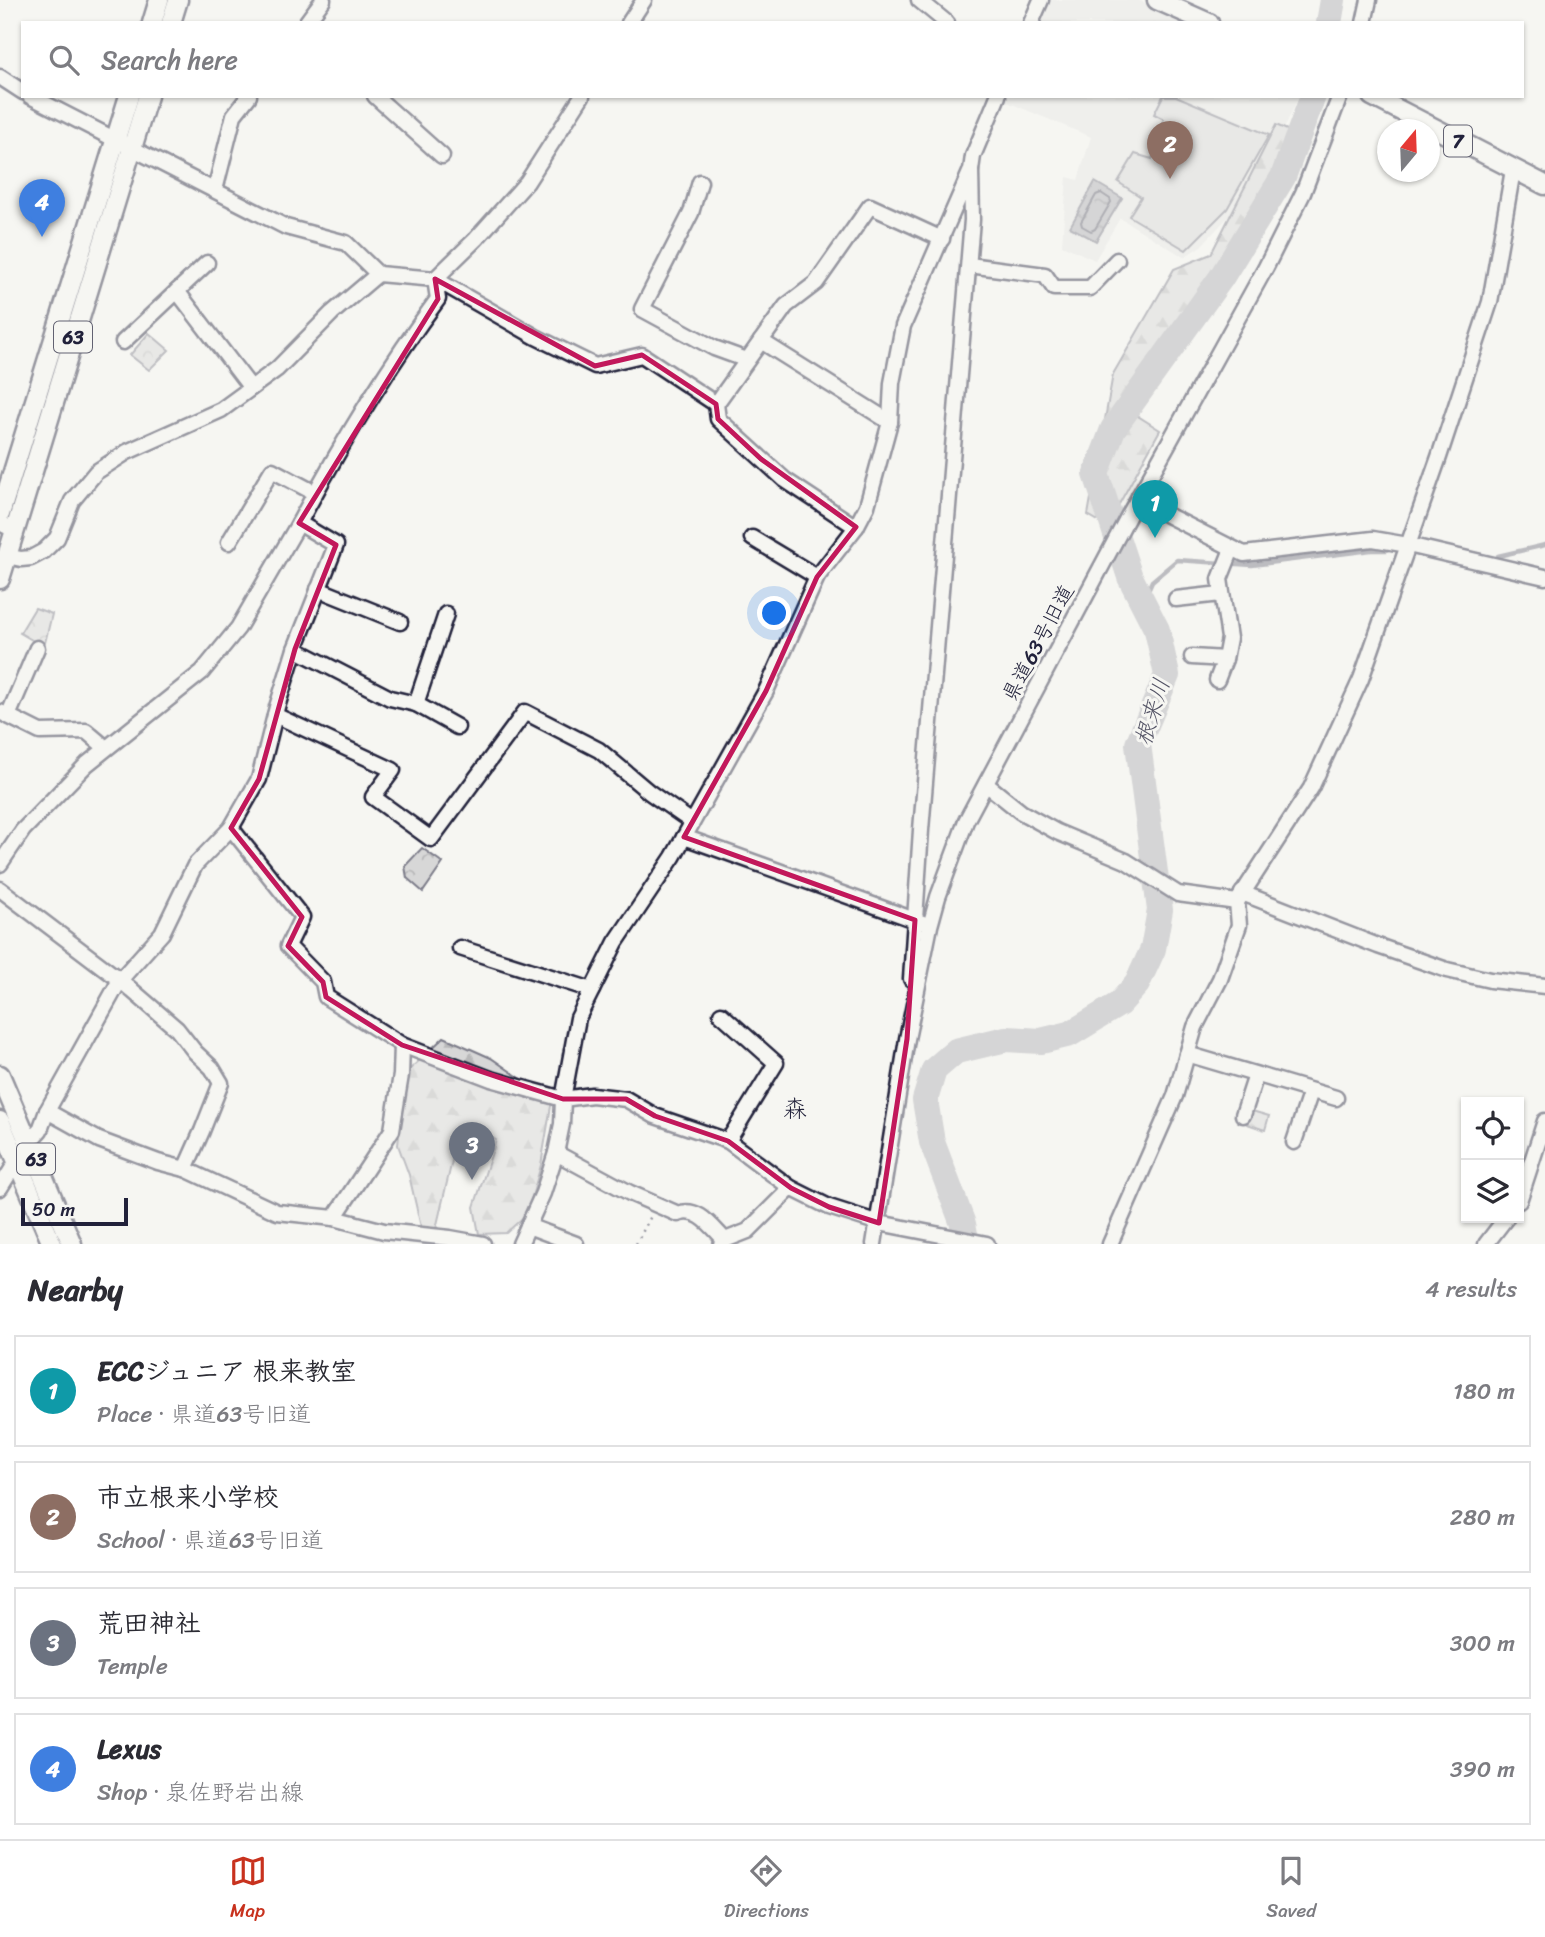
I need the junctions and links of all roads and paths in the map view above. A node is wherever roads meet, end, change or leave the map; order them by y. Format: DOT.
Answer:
graph roads {
  1 [pos="159,0"];
  2 [pos="178,0"];
  3 [pos="323,0"];
  4 [pos="644,0"];
  5 [pos="919,0"];
  6 [pos="1041,0"];
  7 [pos="1157,0"];
  8 [pos="1369,0"];
  9 [pos="153,21"];
  10 [pos="172,21"];
  11 [pos="307,21"];
  12 [pos="630,21"];
  13 [pos="945,21"];
  14 [pos="1032,21"];
  15 [pos="1204,21"];
  16 [pos="1364,21"];
  17 [pos="0,77"];
  18 [pos="21,91"];
  19 [pos="34,98"];
  20 [pos="129,98"];
  21 [pos="147,98"];
  22 [pos="247,98"];
  23 [pos="377,98"];
  24 [pos="581,98"];
  25 [pos="997,98"];
  26 [pos="1339,98"];
  27 [pos="1376,98"];
  28 [pos="123,144"];
  29 [pos="442,156"];
  30 [pos="971,170"];
  31 [pos="1513,170"];
  32 [pos="700,182"];
  33 [pos="1545,185"];
  34 [pos="215,190"];
  35 [pos="942,239"];
  36 [pos="1117,260"];
  37 [pos="207,263"];
  38 [pos="969,265"];
  39 [pos="377,274"];
  40 [pos="435,279"];
  41 [pos="177,292"];
  42 [pos="761,341"];
  43 [pos="123,342"];
  44 [pos="747,360"];
  45 [pos="251,388"];
  46 [pos="716,404"];
  47 [pos="890,422"];
  48 [pos="315,493"];
  49 [pos="1139,496"];
  50 [pos="0,514"];
  51 [pos="299,523"];
  52 [pos="7,527"];
  53 [pos="856,527"];
  54 [pos="752,538"];
  55 [pos="229,542"];
  56 [pos="1408,545"];
  57 [pos="1231,551"];
  58 [pos="7,556"];
  59 [pos="817,577"];
  60 [pos="1545,577"];
  61 [pos="0,579"];
  62 [pos="318,589"];
  63 [pos="1222,594"];
  64 [pos="1176,599"];
  65 [pos="446,614"];
  66 [pos="400,622"];
  67 [pos="37,648"];
  68 [pos="295,649"];
  69 [pos="1192,657"];
  70 [pos="1226,659"];
  71 [pos="1217,680"];
  72 [pos="416,704"];
  73 [pos="4,714"];
  74 [pos="275,715"];
  75 [pos="457,727"];
  76 [pos="106,748"];
  77 [pos="986,784"];
  78 [pos="692,822"];
  79 [pos="230,828"];
  80 [pos="684,837"];
  81 [pos="0,864"];
  82 [pos="0,888"];
  83 [pos="1240,898"];
  84 [pos="915,920"];
  85 [pos="930,926"];
  86 [pos="460,948"];
  87 [pos="120,980"];
  88 [pos="1545,986"];
  89 [pos="592,990"];
  90 [pos="721,1014"];
  91 [pos="907,1039"];
  92 [pos="402,1045"];
  93 [pos="1187,1054"];
  94 [pos="0,1075"];
  95 [pos="1256,1075"];
  96 [pos="1311,1091"];
  97 [pos="1336,1098"];
  98 [pos="563,1099"];
  99 [pos="47,1111"];
  100 [pos="1243,1115"];
  101 [pos="0,1121"];
  102 [pos="1545,1121"];
  103 [pos="728,1141"];
  104 [pos="29,1142"];
  105 [pos="1294,1142"];
  106 [pos="556,1153"];
  107 [pos="17,1161"];
  108 [pos="185,1169"];
  109 [pos="1524,1186"];
  110 [pos="0,1188"];
  111 [pos="791,1188"];
  112 [pos="656,1205"];
  113 [pos="334,1218"];
  114 [pos="879,1223"];
  115 [pos="1502,1223"];
  116 [pos="528,1226"];
  117 [pos="383,1238"];
  118 [pos="449,1241"];
  119 [pos="723,1242"];
  120 [pos="52,1244"];
  121 [pos="72,1244"];
  122 [pos="483,1244"];
  123 [pos="520,1244"];
  124 [pos="576,1244"];
  125 [pos="636,1244"];
  126 [pos="874,1244"];
  127 [pos="988,1244"];
  128 [pos="1110,1244"];
  129 [pos="1486,1244"];
  1 -- 9 [label="main road"];
  2 -- 10 [label="main road"];
  3 -- 11 [label="street"];
  4 -- 12 [label="street"];
  5 -- 13 [label="street"];
  6 -- 14 [label="street"];
  7 -- 15 [label="main road"];
  8 -- 16 [label="street"];
  17 -- 18 [label="street"];
  19 -- 28 [label="street"];
  20 -- 28 [label="main road, 63"];
  21 -- 28 [label="main road, 63"];
  22 -- 34 [label="street"];
  23 -- 29 [label="street"];
  24 -- 40 [label="street"];
  25 -- 30 [label="street"];
  26 -- 49 [label="street, 県道63号旧道"];
  27 -- 31 [label="main road, 7"];
  28 -- 34 [label="street"];
  28 -- 50 [label="main road, 63"];
  28 -- 52 [label="main road, 63"];
  30 -- 35 [label="street"];
  30 -- 38 [label="street"];
  31 -- 33 [label="main road, 7"];
  31 -- 56 [label="street"];
  32 -- 44 [label="street"];
  34 -- 39 [label="street"];
  35 -- 42 [label="street"];
  35 -- 47 [label="street"];
  36 -- 38 [label="street"];
  37 -- 41 [label="street"];
  38 -- 84 [label="street"];
  39 -- 40 [label="street"];
  39 -- 45 [label="street"];
  40 -- 46 [label="street"];
  40 -- 48 [label="street"];
  41 -- 43 [label="street"];
  41 -- 45 [label="street"];
  42 -- 44 [label="street"];
  42 -- 47 [label="street"];
  44 -- 46 [label="street"];
  45 -- 58 [label="street"];
  46 -- 53 [label="street"];
  47 -- 53 [label="street"];
  48 -- 51 [label="street"];
  48 -- 55 [label="street"];
  49 -- 57 [label="street"];
  49 -- 77 [label="street, 県道63号旧道"];
  51 -- 62 [label="street"];
  51 -- 76 [label="street"];
  52 -- 58 [label="main road, 63"];
  53 -- 59 [label="street"];
  54 -- 59 [label="street"];
  56 -- 57 [label="street"];
  56 -- 60 [label="street"];
  56 -- 83 [label="street"];
  57 -- 63 [label="street"];
  58 -- 61 [label="main road, 63"];
  59 -- 78 [label="street"];
  62 -- 66 [label="street"];
  62 -- 68 [label="street"];
  63 -- 64 [label="street"];
  63 -- 70 [label="street"];
  65 -- 72 [label="street"];
  67 -- 73 [label="street"];
  68 -- 72 [label="street"];
  68 -- 74 [label="street"];
  69 -- 70 [label="street"];
  70 -- 71 [label="street"];
  72 -- 75 [label="street"];
  73 -- 76 [label="street"];
  74 -- 78 [label="street"];
  74 -- 79 [label="street"];
  76 -- 81 [label="street"];
  77 -- 83 [label="street"];
  77 -- 85 [label="street, 県道63号旧道"];
  78 -- 80 [label="street"];
  79 -- 87 [label="street"];
  79 -- 92 [label="street"];
  80 -- 84 [label="street"];
  80 -- 89 [label="street"];
  82 -- 87 [label="street"];
  83 -- 88 [label="street"];
  83 -- 93 [label="street"];
  84 -- 85 [label="street"];
  84 -- 91 [label="street"];
  85 -- 91 [label="street, 県道63号旧道"];
  86 -- 89 [label="street"];
  87 -- 99 [label="street"];
  87 -- 108 [label="street"];
  89 -- 98 [label="street"];
  90 -- 103 [label="street"];
  91 -- 114 [label="street, 県道63号旧道"];
  92 -- 98 [label="street"];
  92 -- 113 [label="street"];
  93 -- 95 [label="street"];
  93 -- 128 [label="street"];
  94 -- 104 [label="main road, 63"];
  95 -- 96 [label="street"];
  95 -- 100 [label="street"];
  96 -- 97 [label="street"];
  96 -- 105 [label="street"];
  98 -- 103 [label="street"];
  98 -- 106 [label="street"];
  99 -- 104 [label="street"];
  99 -- 108 [label="street"];
  101 -- 107 [label="main road, 63"];
  102 -- 109 [label="street"];
  103 -- 111 [label="street"];
  104 -- 107 [label="street"];
  104 -- 121 [label="main road, 63"];
  106 -- 112 [label="street"];
  106 -- 116 [label="street"];
  107 -- 110 [label="street"];
  107 -- 120 [label="main road, 63"];
  108 -- 113 [label="street"];
  111 -- 114 [label="street"];
  111 -- 119 [label="street"];
  112 -- 119 [label="street"];
  112 -- 125 [label="path"];
  113 -- 117 [label="street"];
  114 -- 126 [label="street, 県道63号旧道"];
  114 -- 127 [label="street"];
  115 -- 129 [label="street"];
  116 -- 123 [label="street"];
  116 -- 124 [label="street"];
  117 -- 118 [label="street"];
  118 -- 122 [label="street"];
}
